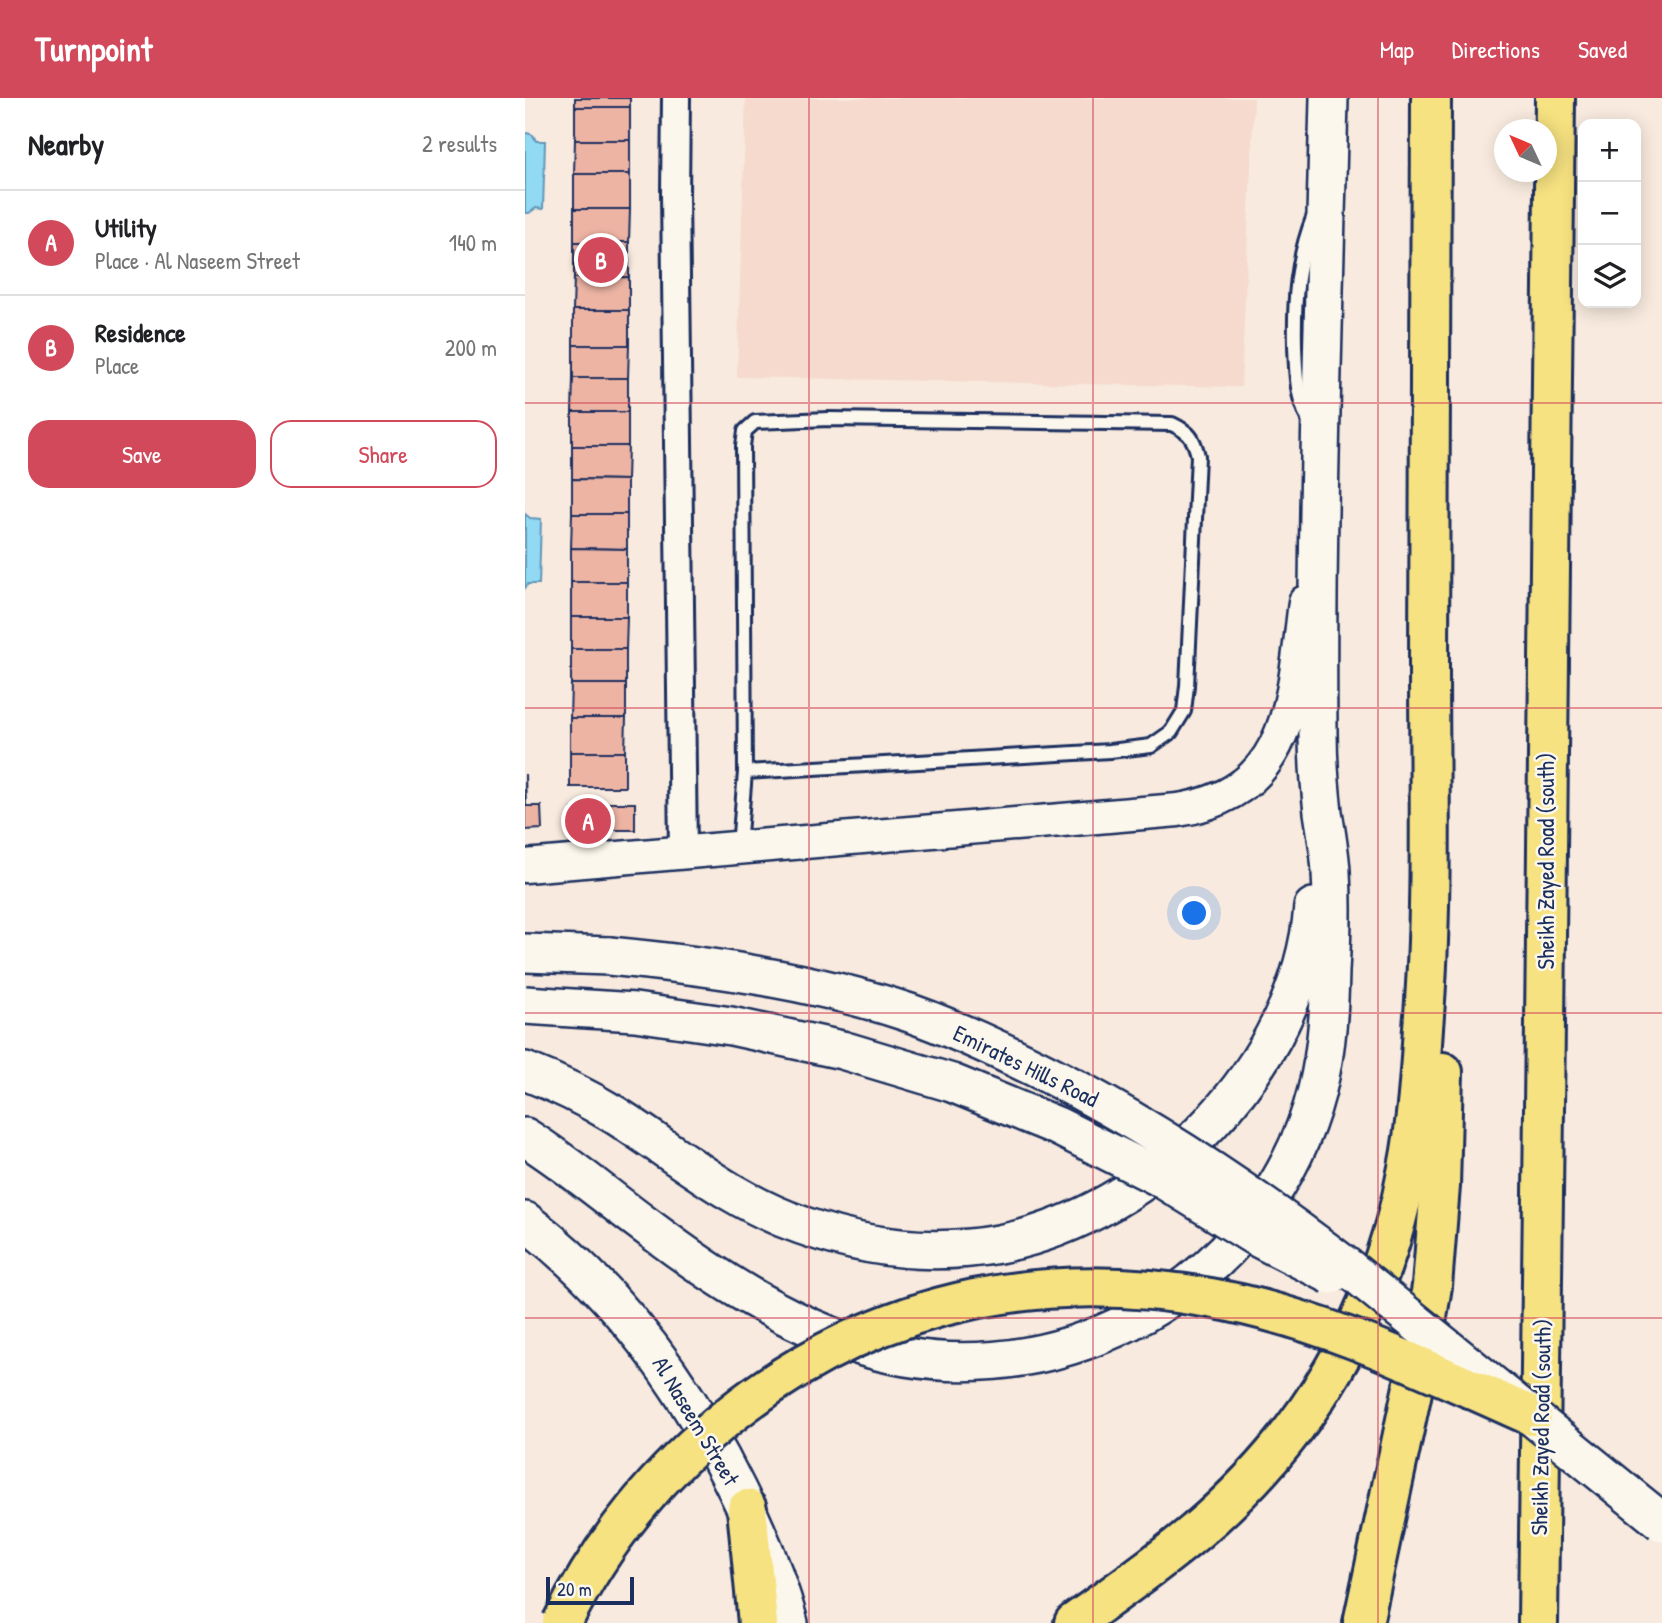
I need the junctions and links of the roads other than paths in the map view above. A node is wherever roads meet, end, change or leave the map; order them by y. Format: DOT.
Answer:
graph roads {
  1 [pos="676,98"];
  2 [pos="1329,98"];
  3 [pos="1431,98"];
  4 [pos="1555,98"];
  5 [pos="1319,535"];
  6 [pos="745,772"];
  7 [pos="1323,812"];
  8 [pos="739,847"];
  9 [pos="683,853"];
  10 [pos="525,866"];
  11 [pos="525,953"];
  12 [pos="1429,959"];
  13 [pos="525,1005"];
  14 [pos="525,1071"];
  15 [pos="525,1137"];
  16 [pos="525,1221"];
  17 [pos="1389,1302"];
  18 [pos="1532,1416"];
  19 [pos="747,1509"];
  20 [pos="1662,1522"];
  21 [pos="562,1623"];
  22 [pos="758,1623"];
  23 [pos="789,1623"];
  24 [pos="1074,1623"];
  25 [pos="1363,1623"];
  26 [pos="1538,1623"];
  1 -- 9 [label="street"];
  2 -- 5 [label="main road"];
  3 -- 12 [label="highway"];
  4 -- 26 [label="highway, Sheikh Zayed Road (south)"];
  5 -- 7 [label="main road"];
  5 -- 8 [label="street"];
  6 -- 6 [label="lane"];
  6 -- 8 [label="lane"];
  7 -- 14 [label="main road"];
  7 -- 15 [label="main road"];
  8 -- 9 [label="street"];
  9 -- 10 [label="street"];
  11 -- 17 [label="main road, Emirates Hills Road, bridge"];
  12 -- 24 [label="highway"];
  12 -- 25 [label="highway"];
  13 -- 17 [label="main road, bridge"];
  16 -- 19 [label="main road, Al Naseem Street"];
  17 -- 18 [label="main road, bridge"];
  18 -- 20 [label="main road, bridge"];
  18 -- 21 [label="highway, bridge"];
  19 -- 22 [label="highway"];
  19 -- 23 [label="main road, Al Naseem Street"];
}
